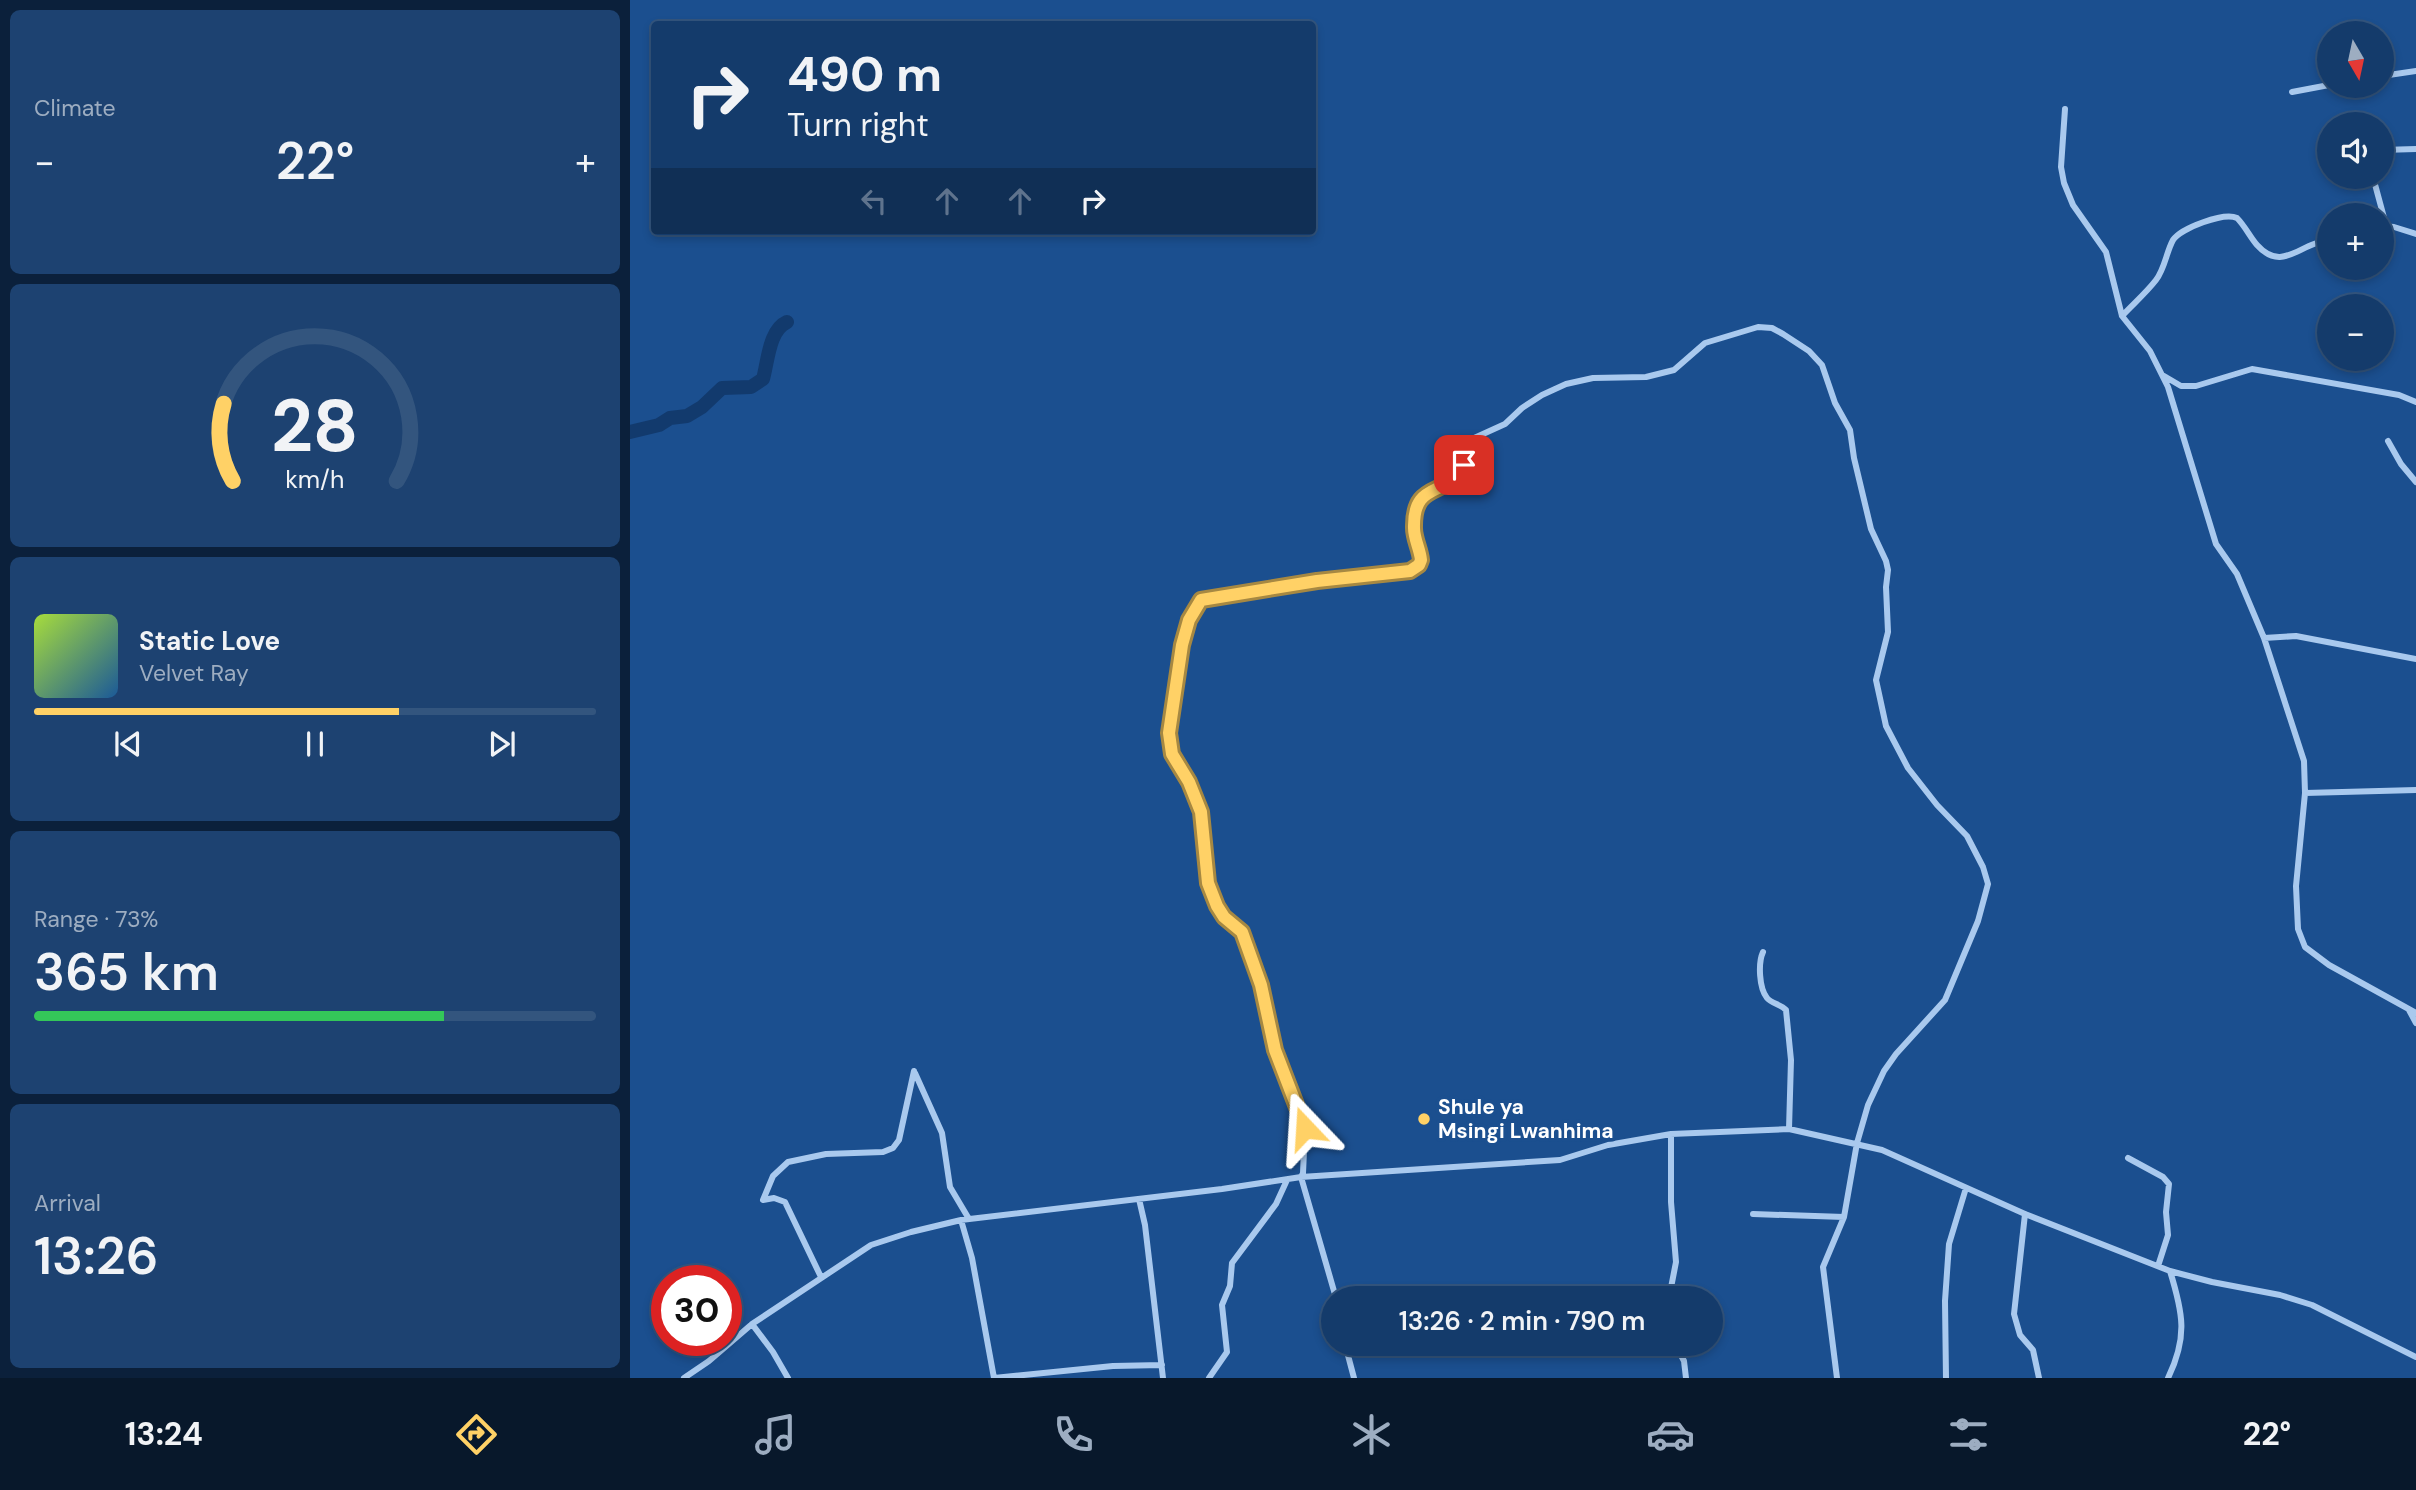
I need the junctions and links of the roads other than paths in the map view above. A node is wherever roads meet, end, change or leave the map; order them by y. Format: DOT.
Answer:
graph roads {
  1 [pos="2416,71"];
  2 [pos="2394,74"];
  3 [pos="2317,87"];
  4 [pos="2292,92"];
  5 [pos="2066,109"];
  6 [pos="2416,149"];
  7 [pos="2394,150"];
  8 [pos="2394,228"];
  9 [pos="2416,234"];
  10 [pos="2317,242"];
  11 [pos="2122,316"];
  12 [pos="2163,375"];
  13 [pos="2416,402"];
  14 [pos="2389,440"];
  15 [pos="2416,482"];
  16 [pos="2264,638"];
  17 [pos="2416,660"];
  18 [pos="2416,790"];
  19 [pos="2305,793"];
  20 [pos="1763,952"];
  21 [pos="2408,1009"];
  22 [pos="2416,1013"];
  23 [pos="2416,1023"];
  24 [pos="1789,1129"];
  25 [pos="1671,1134"];
  26 [pos="1857,1143"];
  27 [pos="2128,1158"];
  28 [pos="1301,1177"];
  29 [pos="1287,1180"];
  30 [pos="1966,1188"];
  31 [pos="1139,1199"];
  32 [pos="1753,1214"];
  33 [pos="2025,1214"];
  34 [pos="1844,1217"];
  35 [pos="965,1219"];
  36 [pos="2158,1266"];
  37 [pos="2170,1271"];
  38 [pos="821,1277"];
  39 [pos="1333,1286"];
  40 [pos="1671,1286"];
  41 [pos="752,1324"];
  42 [pos="1348,1356"];
  43 [pos="1681,1356"];
  44 [pos="2416,1357"];
  45 [pos="1162,1365"];
  46 [pos="684,1378"];
  47 [pos="788,1378"];
  48 [pos="994,1378"];
  49 [pos="1163,1378"];
  50 [pos="1209,1378"];
  51 [pos="1354,1378"];
  52 [pos="1686,1378"];
  53 [pos="1837,1378"];
  54 [pos="1946,1378"];
  55 [pos="2039,1378"];
  56 [pos="2168,1378"];
  1 -- 2 [label="street"];
  3 -- 4 [label="street"];
  5 -- 11 [label="street"];
  6 -- 7 [label="street"];
  8 -- 9 [label="street"];
  10 -- 11 [label="street"];
  11 -- 12 [label="street"];
  12 -- 13 [label="street"];
  12 -- 16 [label="street"];
  14 -- 15 [label="street"];
  16 -- 17 [label="street"];
  16 -- 19 [label="street"];
  18 -- 19 [label="street"];
  19 -- 21 [label="street"];
  20 -- 24 [label="street"];
  21 -- 22 [label="street"];
  21 -- 23 [label="street"];
  24 -- 25 [label="street"];
  24 -- 26 [label="street"];
  25 -- 28 [label="street"];
  25 -- 40 [label="street"];
  26 -- 28 [label="street"];
  26 -- 30 [label="street"];
  26 -- 34 [label="street"];
  27 -- 36 [label="street"];
  28 -- 29 [label="street"];
  28 -- 39 [label="street"];
  29 -- 31 [label="street"];
  29 -- 50 [label="street"];
  30 -- 33 [label="street"];
  30 -- 54 [label="street"];
  31 -- 35 [label="street"];
  31 -- 45 [label="street"];
  32 -- 34 [label="street"];
  33 -- 36 [label="street"];
  33 -- 55 [label="street"];
  34 -- 53 [label="street"];
  35 -- 38 [label="street"];
  35 -- 38 [label="street"];
  35 -- 48 [label="street"];
  36 -- 37 [label="street"];
  37 -- 44 [label="street"];
  37 -- 56 [label="street"];
  38 -- 41 [label="street"];
  41 -- 46 [label="street"];
  41 -- 47 [label="street"];
  42 -- 51 [label="street"];
  43 -- 52 [label="street"];
  45 -- 48 [label="street"];
  45 -- 49 [label="street"];
}
